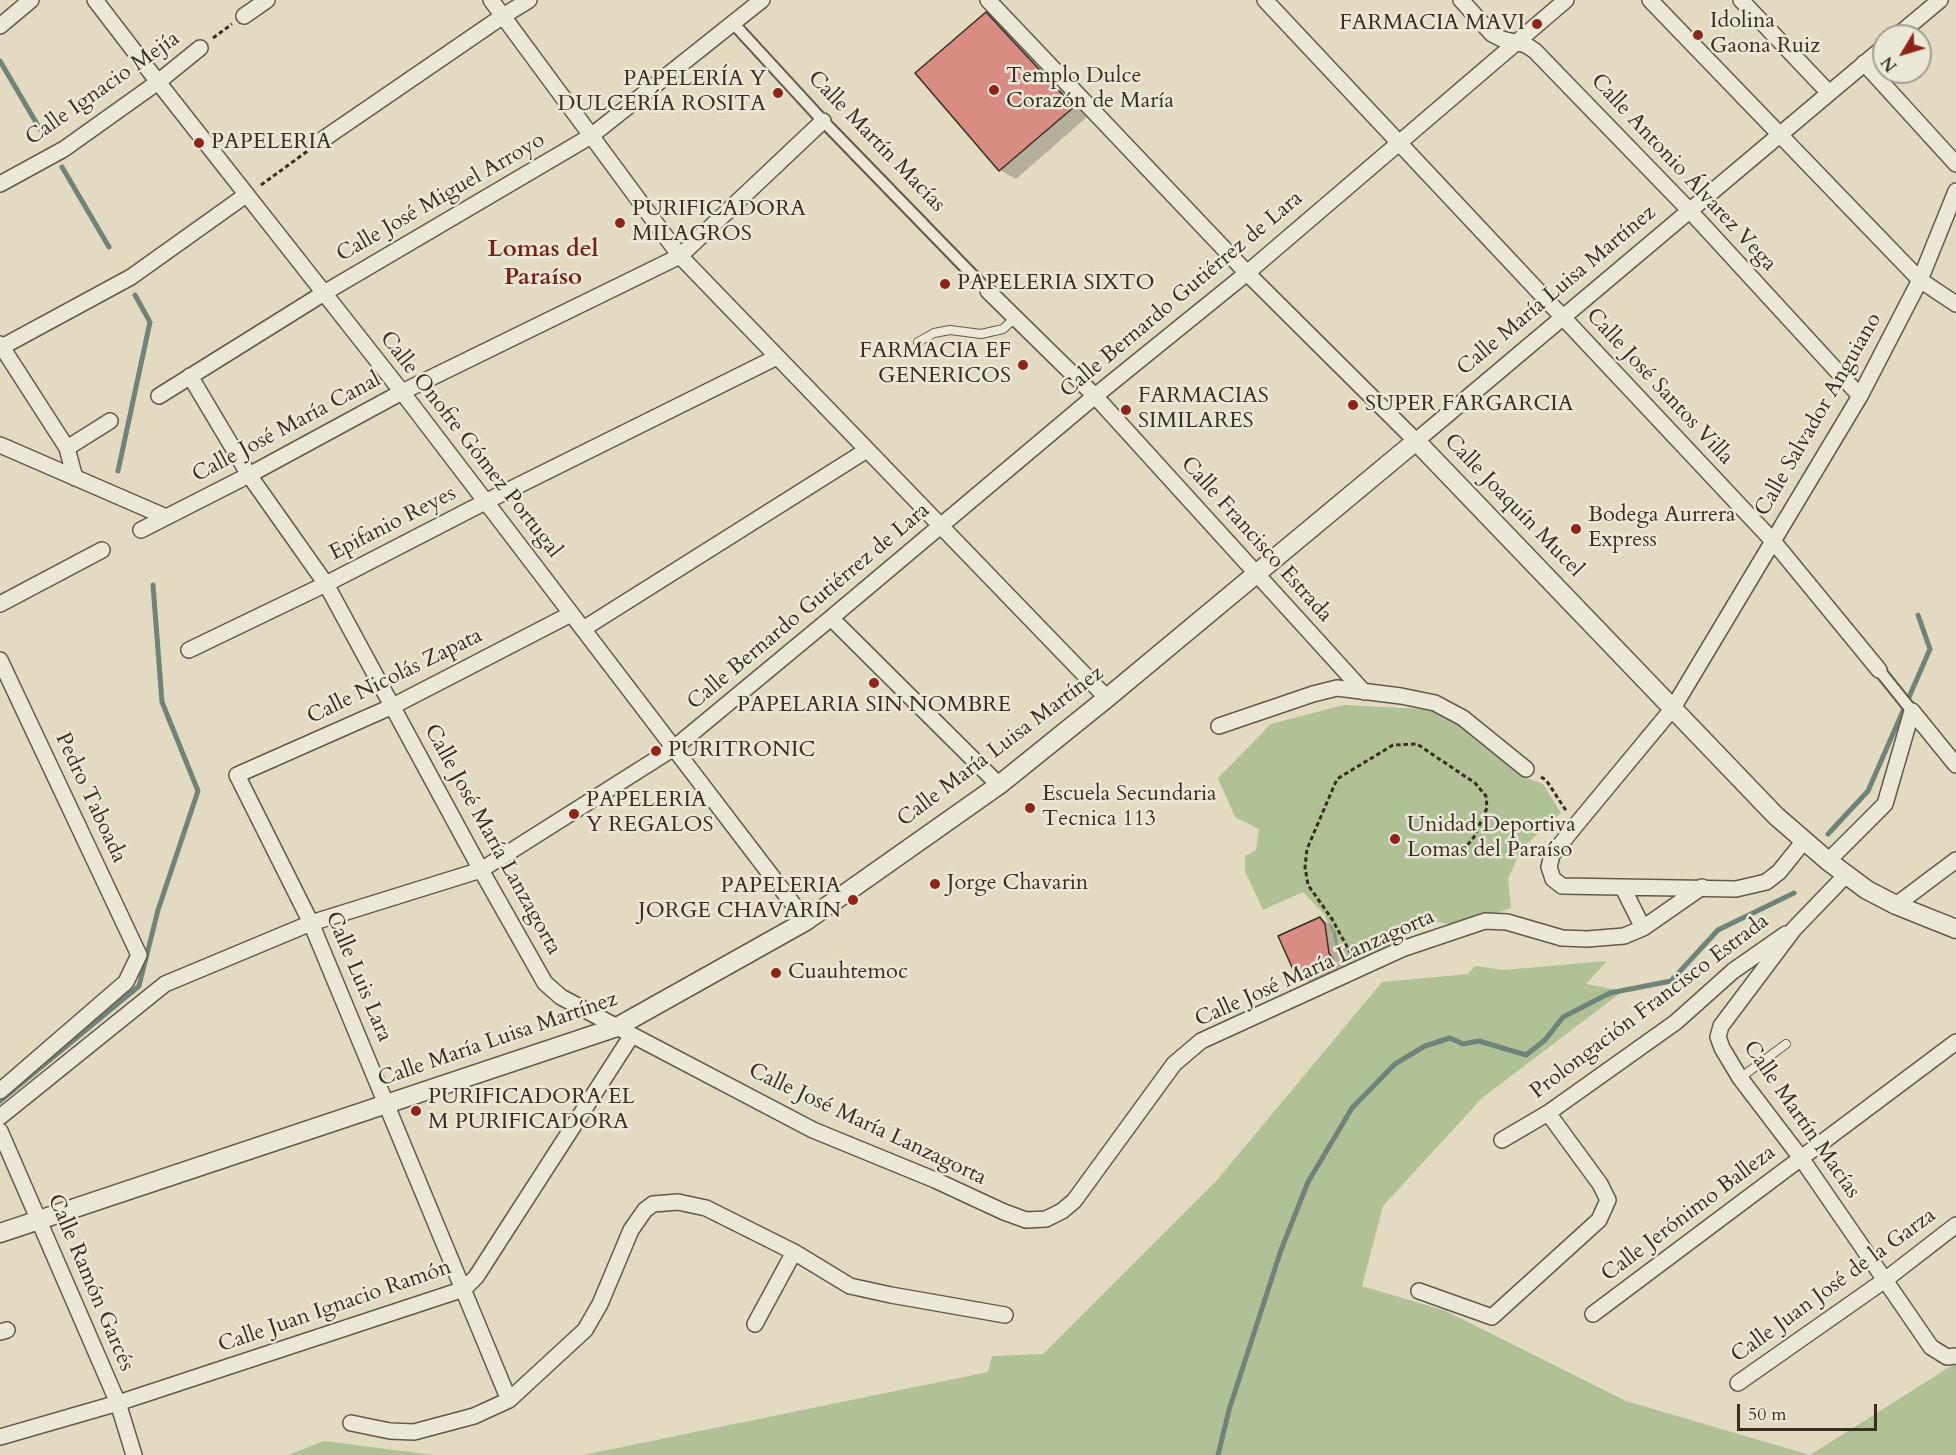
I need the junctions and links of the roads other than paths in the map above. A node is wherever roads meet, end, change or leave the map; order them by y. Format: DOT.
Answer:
graph roads {
  1 [pos="31,0"];
  2 [pos="95,0"];
  3 [pos="267,0"];
  4 [pos="491,0"];
  5 [pos="529,0"];
  6 [pos="762,0"];
  7 [pos="988,0"];
  8 [pos="1265,0"];
  9 [pos="1461,0"];
  10 [pos="1566,0"];
  11 [pos="1650,0"];
  12 [pos="1741,0"];
  13 [pos="1940,0"];
  14 [pos="244,16"];
  15 [pos="503,16"];
  16 [pos="733,23"];
  17 [pos="1911,24"];
  18 [pos="0,26"];
  19 [pos="1515,42"];
  20 [pos="200,48"];
  21 [pos="1872,56"];
  22 [pos="1864,63"];
  23 [pos="158,82"];
  24 [pos="1829,93"];
  25 [pos="823,121"];
  26 [pos="1780,134"];
  27 [pos="591,136"];
  28 [pos="322,141"];
  29 [pos="1399,143"];
  30 [pos="1956,164"];
  31 [pos="0,184"];
  32 [pos="1956,191"];
  33 [pos="246,195"];
  34 [pos="1690,211"];
  35 [pos="680,256"];
  36 [pos="1247,273"];
  37 [pos="1920,280"];
  38 [pos="988,291"];
  39 [pos="324,293"];
  40 [pos="1956,304"];
  41 [pos="1015,318"];
  42 [pos="1563,318"];
  43 [pos="918,342"];
  44 [pos="0,346"];
  45 [pos="777,357"];
  46 [pos="190,376"];
  47 [pos="402,392"];
  48 [pos="159,396"];
  49 [pos="1095,396"];
  50 [pos="1860,396"];
  51 [pos="110,421"];
  52 [pos="1416,441"];
  53 [pos="0,445"];
  54 [pos="66,448"];
  55 [pos="867,450"];
  56 [pos="249,475"];
  57 [pos="75,478"];
  58 [pos="485,502"];
  59 [pos="166,517"];
  60 [pos="940,527"];
  61 [pos="141,530"];
  62 [pos="1773,541"];
  63 [pos="102,550"];
  64 [pos="1256,575"];
  65 [pos="326,584"];
  66 [pos="0,604"];
  67 [pos="572,614"];
  68 [pos="831,618"];
  69 [pos="583,629"];
  70 [pos="189,650"];
  71 [pos="0,660"];
  72 [pos="1879,670"];
  73 [pos="1364,692"];
  74 [pos="1107,698"];
  75 [pos="393,706"];
  76 [pos="1673,708"];
  77 [pos="1912,711"];
  78 [pos="1219,726"];
  79 [pos="674,748"];
  80 [pos="1956,764"];
  81 [pos="1526,769"];
  82 [pos="237,776"];
  83 [pos="999,784"];
  84 [pos="1804,841"];
  85 [pos="1956,860"];
  86 [pos="1828,861"];
  87 [pos="481,870"];
  88 [pos="1846,875"];
  89 [pos="1702,887"];
  90 [pos="1623,888"];
  91 [pos="1896,905"];
  92 [pos="806,921"];
  93 [pos="311,922"];
  94 [pos="1642,928"];
  95 [pos="1794,929"];
  96 [pos="1956,929"];
  97 [pos="624,1031"];
  98 [pos="1956,1042"];
  99 [pos="1786,1044"];
  100 [pos="1740,1078"];
  101 [pos="0,1091"];
  102 [pos="387,1105"];
  103 [pos="1548,1113"];
  104 [pos="0,1117"];
  105 [pos="0,1131"];
  106 [pos="1502,1140"];
  107 [pos="1801,1158"];
  108 [pos="39,1221"];
  109 [pos="1956,1225"];
  110 [pos="0,1233"];
  111 [pos="794,1252"];
  112 [pos="1885,1280"];
  113 [pos="464,1289"];
  114 [pos="1419,1291"];
  115 [pos="1593,1314"];
  116 [pos="1005,1315"];
  117 [pos="755,1324"];
  118 [pos="1956,1356"];
  119 [pos="1738,1383"];
  120 [pos="509,1400"];
  121 [pos="118,1403"];
  122 [pos="351,1423"];
  123 [pos="0,1437"];
  124 [pos="134,1455"];
  1 -- 18 [label="street"];
  2 -- 23 [label="street, Calle Onofre Gómez Portugal"];
  3 -- 14 [label="street"];
  4 -- 15 [label="street"];
  5 -- 15 [label="street"];
  6 -- 16 [label="street, Calle José Miguel Arroyo"];
  7 -- 36 [label="street, Calle Joaquín Mucel"];
  8 -- 29 [label="street, Calle José Santos Villa"];
  9 -- 19 [label="street, Calle Antonio Álvarez Vega"];
  10 -- 19 [label="street, Calle Bernardo Gutiérrez de Lara"];
  11 -- 26 [label="street"];
  12 -- 24 [label="street"];
  13 -- 17 [label="street"];
  15 -- 27 [label="street"];
  15 -- 28 [label="street"];
  16 -- 25 [label="street, Calle Martín Macías"];
  16 -- 27 [label="street, Calle José Miguel Arroyo"];
  19 -- 29 [label="street, Calle Bernardo Gutiérrez de Lara"];
  19 -- 34 [label="street, Calle Antonio Álvarez Vega"];
  20 -- 23 [label="street, Calle Ignacio Mejía"];
  21 -- 22 [label="street, Calle María Luisa Martínez"];
  22 -- 24 [label="street, Calle María Luisa Martínez"];
  22 -- 30 [label="street"];
  23 -- 31 [label="street, Calle Ignacio Mejía"];
  23 -- 33 [label="street, Calle Onofre Gómez Portugal"];
  24 -- 26 [label="street, Calle María Luisa Martínez"];
  25 -- 35 [label="street, Calle José María Canal"];
  25 -- 38 [label="street, Calle Martín Macías"];
  26 -- 34 [label="street, Calle María Luisa Martínez"];
  26 -- 37 [label="street"];
  27 -- 35 [label="street"];
  27 -- 39 [label="street, Calle José Miguel Arroyo"];
  29 -- 36 [label="street, Calle Bernardo Gutiérrez de Lara"];
  29 -- 42 [label="street, Calle José Santos Villa"];
  32 -- 37 [label="street, Calle Salvador Anguiano"];
  33 -- 39 [label="street, Calle Onofre Gómez Portugal"];
  33 -- 44 [label="street"];
  34 -- 42 [label="street, Calle María Luisa Martínez"];
  34 -- 50 [label="street, Calle Antonio Álvarez Vega"];
  35 -- 45 [label="street"];
  35 -- 47 [label="street, Calle José María Canal"];
  36 -- 49 [label="street, Calle Bernardo Gutiérrez de Lara"];
  36 -- 52 [label="street, Calle Joaquín Mucel"];
  37 -- 40 [label="street"];
  37 -- 50 [label="street, Calle Salvador Anguiano"];
  38 -- 41 [label="street, Calle Francisco Estrada"];
  39 -- 46 [label="street, Calle José Miguel Arroyo"];
  39 -- 47 [label="street, Calle Onofre Gómez Portugal"];
  41 -- 43 [label="lane"];
  41 -- 49 [label="street, Calle Francisco Estrada"];
  42 -- 52 [label="street, Calle María Luisa Martínez"];
  42 -- 62 [label="street, Calle José Santos Villa"];
  44 -- 54 [label="street"];
  45 -- 55 [label="street"];
  45 -- 58 [label="street, Epifanio Reyes"];
  46 -- 48 [label="street, Calle José Miguel Arroyo"];
  46 -- 56 [label="street, Calle José María Lanzagorta"];
  47 -- 56 [label="street, Calle José María Canal"];
  47 -- 58 [label="street, Calle Onofre Gómez Portugal"];
  49 -- 60 [label="street, Calle Bernardo Gutiérrez de Lara"];
  49 -- 64 [label="street, Calle Francisco Estrada"];
  50 -- 62 [label="street, Calle Salvador Anguiano"];
  51 -- 54 [label="street"];
  52 -- 64 [label="street, Calle María Luisa Martínez"];
  52 -- 76 [label="street, Calle Joaquín Mucel"];
  53 -- 57 [label="street"];
  54 -- 57 [label="street"];
  55 -- 60 [label="street"];
  55 -- 69 [label="street"];
  56 -- 59 [label="street, Calle José María Canal"];
  56 -- 65 [label="street, Calle José María Lanzagorta"];
  57 -- 59 [label="street"];
  58 -- 65 [label="street, Epifanio Reyes"];
  58 -- 67 [label="street, Calle Onofre Gómez Portugal"];
  59 -- 61 [label="street, Calle José María Canal"];
  60 -- 68 [label="street, Calle Bernardo Gutiérrez de Lara"];
  60 -- 74 [label="street"];
  62 -- 72 [label="street, Calle José Santos Villa"];
  62 -- 76 [label="street, Calle Salvador Anguiano"];
  63 -- 66 [label="street"];
  64 -- 73 [label="street, Calle Francisco Estrada"];
  64 -- 74 [label="street, Calle María Luisa Martínez"];
  65 -- 70 [label="street, Epifanio Reyes"];
  65 -- 75 [label="street, Calle José María Lanzagorta"];
  67 -- 69 [label="street, Calle Onofre Gómez Portugal"];
  67 -- 75 [label="street, Calle Nicolás Zapata"];
  68 -- 79 [label="street, Calle Bernardo Gutiérrez de Lara"];
  68 -- 83 [label="street"];
  69 -- 79 [label="street, Calle Onofre Gómez Portugal"];
  71 -- 101 [label="street, Pedro Taboada"];
  72 -- 77 [label="street, Calle José Santos Villa"];
  73 -- 78 [label="street"];
  73 -- 81 [label="street"];
  74 -- 83 [label="street, Calle María Luisa Martínez"];
  75 -- 82 [label="street, Calle Nicolás Zapata"];
  75 -- 87 [label="street, Calle José María Lanzagorta"];
  76 -- 84 [label="street, Calle Joaquín Mucel"];
  76 -- 90 [label="street, Calle Salvador Anguiano"];
  77 -- 80 [label="street, Calle José Santos Villa"];
  77 -- 86 [label="street"];
  79 -- 87 [label="street, Calle Bernardo Gutiérrez de Lara"];
  79 -- 92 [label="street, Calle Onofre Gómez Portugal"];
  82 -- 93 [label="street, Calle Luis Lara"];
  83 -- 92 [label="street, Calle María Luisa Martínez"];
  84 -- 86 [label="street, Calle Joaquín Mucel"];
  84 -- 89 [label="street"];
  85 -- 91 [label="street"];
  86 -- 88 [label="street, Calle Joaquín Mucel"];
  87 -- 93 [label="street, Calle Bernardo Gutiérrez de Lara"];
  87 -- 97 [label="street, Calle José María Lanzagorta"];
  88 -- 91 [label="street, Calle Joaquín Mucel"];
  88 -- 95 [label="street, Calle Martín Macías"];
  89 -- 90 [label="street"];
  89 -- 94 [label="street, Calle José María Lanzagorta"];
  90 -- 94 [label="street"];
  91 -- 96 [label="street, Calle Joaquín Mucel"];
  92 -- 97 [label="street, Calle María Luisa Martínez"];
  93 -- 102 [label="street, Calle Luis Lara"];
  93 -- 104 [label="street, Calle Bernardo Gutiérrez de Lara"];
  94 -- 97 [label="street, Calle José María Lanzagorta"];
  95 -- 100 [label="street, Calle Martín Macías"];
  95 -- 103 [label="street, Prolongación Francisco Estrada"];
  97 -- 102 [label="street, Calle María Luisa Martínez"];
  97 -- 113 [label="street, Calle Juan Ignacio Ramón"];
  98 -- 107 [label="street, Calle Jerónimo Balleza"];
  99 -- 100 [label="lane"];
  100 -- 107 [label="street, Calle Martín Macías"];
  102 -- 108 [label="street, Calle María Luisa Martínez"];
  102 -- 113 [label="street, Calle Luis Lara"];
  103 -- 106 [label="street, Prolongación Francisco Estrada"];
  103 -- 114 [label="street"];
  105 -- 108 [label="street, Calle Ramón Garcés"];
  107 -- 112 [label="street, Calle Martín Macías"];
  107 -- 115 [label="street, Calle Jerónimo Balleza"];
  108 -- 110 [label="street, Calle María Luisa Martínez"];
  108 -- 121 [label="street, Calle Ramón Garcés"];
  109 -- 112 [label="street, Calle Juan José de la Garza"];
  111 -- 116 [label="street"];
  111 -- 117 [label="street"];
  111 -- 120 [label="street"];
  112 -- 118 [label="street, Calle Martín Macías"];
  112 -- 119 [label="street, Calle Juan José de la Garza"];
  113 -- 120 [label="street, Calle Luis Lara"];
  113 -- 121 [label="street, Calle Juan Ignacio Ramón"];
  120 -- 122 [label="street"];
  121 -- 123 [label="street, Calle Juan Ignacio Ramón"];
  121 -- 124 [label="street, Calle Ramón Garcés"];
}
